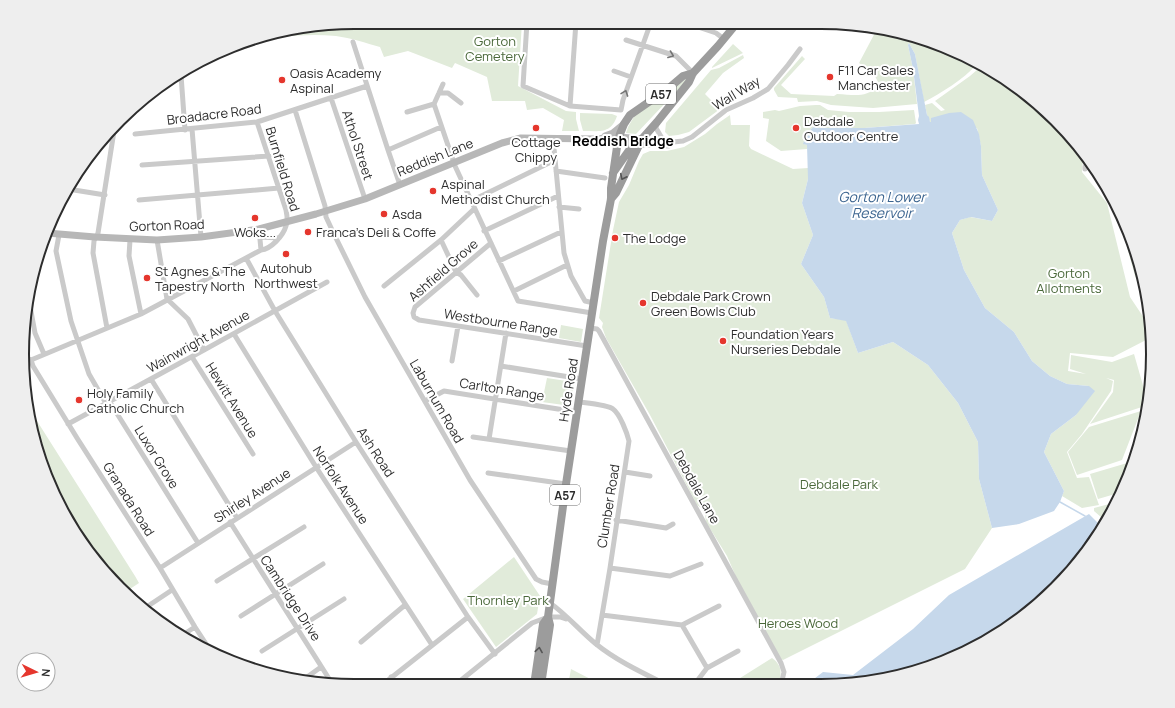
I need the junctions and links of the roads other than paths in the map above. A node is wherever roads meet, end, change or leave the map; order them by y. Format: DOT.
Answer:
graph roads {
  1 [pos="527,29"];
  2 [pos="576,29"];
  3 [pos="649,29"];
  4 [pos="706,29"];
  5 [pos="732,29"];
  6 [pos="724,39"];
  7 [pos="626,40"];
  8 [pos="353,42"];
  9 [pos="643,45"];
  10 [pos="800,49"];
  11 [pos="614,71"];
  12 [pos="693,73"];
  13 [pos="631,77"];
  14 [pos="181,79"];
  15 [pos="443,84"];
  16 [pos="367,86"];
  17 [pos="439,94"];
  18 [pos="331,98"];
  19 [pos="461,103"];
  20 [pos="434,104"];
  21 [pos="570,106"];
  22 [pos="295,110"];
  23 [pos="407,112"];
  24 [pos="258,122"];
  25 [pos="656,126"];
  26 [pos="442,127"];
  27 [pos="192,129"];
  28 [pos="184,130"];
  29 [pos="135,134"];
  30 [pos="113,136"];
  31 [pos="617,136"];
  32 [pos="553,138"];
  33 [pos="663,140"];
  34 [pos="638,142"];
  35 [pos="673,142"];
  36 [pos="388,150"];
  37 [pos="269,156"];
  38 [pos="555,160"];
  39 [pos="194,161"];
  40 [pos="453,162"];
  41 [pos="1085,164"];
  42 [pos="142,165"];
  43 [pos="1085,169"];
  44 [pos="556,171"];
  45 [pos="613,173"];
  46 [pos="605,178"];
  47 [pos="400,185"];
  48 [pos="279,188"];
  49 [pos="74,190"];
  50 [pos="105,195"];
  51 [pos="197,195"];
  52 [pos="558,196"];
  53 [pos="365,199"];
  54 [pos="611,199"];
  55 [pos="139,200"];
  56 [pos="470,200"];
  57 [pos="559,207"];
  58 [pos="474,209"];
  59 [pos="579,209"];
  60 [pos="326,211"];
  61 [pos="287,222"];
  62 [pos="259,229"];
  63 [pos="484,231"];
  64 [pos="561,232"];
  65 [pos="52,234"];
  66 [pos="58,235"];
  67 [pos="201,237"];
  68 [pos="260,237"];
  69 [pos="95,238"];
  70 [pos="279,238"];
  71 [pos="130,240"];
  72 [pos="157,240"];
  73 [pos="441,240"];
  74 [pos="490,243"];
  75 [pos="260,250"];
  76 [pos="246,258"];
  77 [pos="498,261"];
  78 [pos="567,265"];
  79 [pos="456,272"];
  80 [pos="327,282"];
  81 [pos="384,286"];
  82 [pos="514,291"];
  83 [pos="477,295"];
  84 [pos="167,299"];
  85 [pos="594,303"];
  86 [pos="275,311"];
  87 [pos="592,313"];
  88 [pos="141,314"];
  89 [pos="32,315"];
  90 [pos="414,315"];
  91 [pos="458,326"];
  92 [pos="107,328"];
  93 [pos="590,328"];
  94 [pos="506,333"];
  95 [pos="234,334"];
  96 [pos="77,341"];
  97 [pos="587,346"];
  98 [pos="204,350"];
  99 [pos="44,354"];
  100 [pos="192,357"];
  101 [pos="31,360"];
  102 [pos="452,361"];
  103 [pos="501,366"];
  104 [pos="151,379"];
  105 [pos="582,379"];
  106 [pos="495,399"];
  107 [pos="425,401"];
  108 [pos="108,402"];
  109 [pos="579,402"];
  110 [pos="577,412"];
  111 [pos="68,424"];
  112 [pos="473,437"];
  113 [pos="489,439"];
  114 [pos="356,442"];
  115 [pos="571,452"];
  116 [pos="253,454"];
  117 [pos="316,467"];
  118 [pos="625,472"];
  119 [pos="488,473"];
  120 [pos="650,476"];
  121 [pos="566,484"];
  122 [pos="237,518"];
  123 [pos="616,520"];
  124 [pos="230,522"];
  125 [pos="673,524"];
  126 [pos="304,527"];
  127 [pos="198,543"];
  128 [pos="253,560"];
  129 [pos="323,564"];
  130 [pos="701,564"];
  131 [pos="160,568"];
  132 [pos="610,568"];
  133 [pos="217,581"];
  134 [pos="552,584"];
  135 [pos="172,590"];
  136 [pos="275,594"];
  137 [pos="344,599"];
  138 [pos="550,603"];
  139 [pos="405,605"];
  140 [pos="149,606"];
  141 [pos="719,606"];
  142 [pos="602,615"];
  143 [pos="241,616"];
  144 [pos="468,616"];
  145 [pos="548,617"];
  146 [pos="569,620"];
  147 [pos="682,625"];
  148 [pos="194,627"];
  149 [pos="298,629"];
  150 [pos="186,632"];
  151 [pos="205,642"];
  152 [pos="361,642"];
  153 [pos="432,645"];
  154 [pos="597,645"];
  155 [pos="262,651"];
  156 [pos="738,651"];
  157 [pos="495,654"];
  158 [pos="322,668"];
  159 [pos="707,668"];
  160 [pos="310,676"];
  161 [pos="391,677"];
  162 [pos="328,678"];
  163 [pos="389,679"];
  164 [pos="463,679"];
  165 [pos="537,679"];
  166 [pos="655,679"];
  167 [pos="699,679"];
  168 [pos="782,679"];
  1 -- 21 [label="street"];
  2 -- 21 [label="street"];
  3 -- 9 [label="street"];
  4 -- 6 [label="street"];
  5 -- 6 [label="highway, Hyde Road / A57"];
  6 -- 12 [label="highway, Hyde Road / A57"];
  7 -- 9 [label="street"];
  8 -- 16 [label="street"];
  9 -- 12 [label="street, one-way"];
  9 -- 13 [label="street"];
  10 -- 35 [label="street, Wall Way"];
  11 -- 13 [label="street"];
  12 -- 25 [label="highway, Hyde Road / A57"];
  12 -- 31 [label="highway, Hyde Road / A57"];
  21 -- 13 [label="street, one-way"];
  14 -- 28 [label="street"];
  15 -- 17 [label="street"];
  16 -- 18 [label="street, Broadacre Road"];
  16 -- 36 [label="street"];
  17 -- 19 [label="street"];
  17 -- 20 [label="street"];
  18 -- 22 [label="street, Broadacre Road"];
  18 -- 53 [label="street, Athol Street"];
  20 -- 23 [label="street"];
  20 -- 26 [label="street"];
  22 -- 24 [label="street, Broadacre Road"];
  22 -- 60 [label="street, Laburnum Road"];
  24 -- 27 [label="street, Broadacre Road"];
  24 -- 37 [label="street, Burnfield Road"];
  25 -- 33 [label="street"];
  25 -- 34 [label="highway, Hyde Road / A57"];
  26 -- 36 [label="street"];
  26 -- 40 [label="street"];
  27 -- 28 [label="street, Broadacre Road"];
  27 -- 39 [label="street"];
  28 -- 29 [label="street, Broadacre Road"];
  30 -- 50 [label="street"];
  31 -- 32 [label="main road, Reddish Lane"];
  31 -- 34 [label="main road, Wall Way"];
  31 -- 45 [label="highway, Hyde Road / A57"];
  32 -- 38 [label="street"];
  32 -- 40 [label="main road, Reddish Lane"];
  33 -- 34 [label="street, Wall Way"];
  33 -- 35 [label="street, Wall Way"];
  34 -- 35 [label="street, Wall Way"];
  34 -- 45 [label="highway, A57"];
  34 -- 54 [label="highway, Hyde Road / A57, one-way"];
  36 -- 47 [label="street"];
  37 -- 39 [label="street"];
  37 -- 48 [label="street, Burnfield Road"];
  38 -- 44 [label="street"];
  38 -- 56 [label="street"];
  39 -- 42 [label="street"];
  39 -- 51 [label="street"];
  40 -- 47 [label="main road, Reddish Lane"];
  40 -- 56 [label="street"];
  41 -- 43 [label="street"];
  44 -- 46 [label="street"];
  44 -- 52 [label="street"];
  45 -- 54 [label="highway, Hyde Road / A57"];
  47 -- 53 [label="main road, Reddish Lane"];
  48 -- 51 [label="street"];
  48 -- 61 [label="street, Burnfield Road"];
  49 -- 50 [label="street"];
  50 -- 69 [label="street"];
  51 -- 55 [label="street"];
  51 -- 67 [label="street"];
  52 -- 57 [label="street"];
  52 -- 63 [label="street"];
  53 -- 60 [label="main road, Reddish Lane"];
  54 -- 85 [label="highway, Hyde Road / A57"];
  56 -- 58 [label="street"];
  57 -- 59 [label="street"];
  57 -- 64 [label="street"];
  58 -- 63 [label="street"];
  58 -- 73 [label="street"];
  60 -- 61 [label="main road, Reddish Lane"];
  60 -- 107 [label="street, Laburnum Road"];
  61 -- 62 [label="main road, Gorton Road"];
  61 -- 70 [label="street"];
  62 -- 67 [label="main road, Gorton Road"];
  62 -- 68 [label="street"];
  63 -- 74 [label="street"];
  64 -- 77 [label="street"];
  64 -- 78 [label="street"];
  65 -- 66 [label="main road, Gorton Road"];
  66 -- 69 [label="main road, Gorton Road"];
  66 -- 96 [label="street, Luxor Grove"];
  67 -- 72 [label="main road, Gorton Road"];
  68 -- 70 [label="street"];
  68 -- 75 [label="street"];
  69 -- 71 [label="main road, Gorton Road"];
  69 -- 92 [label="street"];
  70 -- 75 [label="street"];
  71 -- 72 [label="main road, Gorton Road"];
  71 -- 88 [label="street"];
  72 -- 84 [label="street"];
  73 -- 79 [label="street"];
  73 -- 81 [label="street"];
  74 -- 77 [label="street"];
  74 -- 79 [label="street, Ashfield Grove"];
  75 -- 76 [label="street"];
  76 -- 84 [label="street"];
  76 -- 86 [label="street, Ash Road"];
  77 -- 82 [label="street"];
  78 -- 82 [label="street"];
  78 -- 85 [label="street"];
  79 -- 83 [label="street"];
  79 -- 90 [label="street, Ashfield Grove"];
  80 -- 86 [label="street, Wainwright Avenue"];
  82 -- 87 [label="street"];
  84 -- 88 [label="street"];
  84 -- 98 [label="street"];
  85 -- 87 [label="highway, Hyde Road / A57"];
  86 -- 95 [label="street, Wainwright Avenue"];
  86 -- 114 [label="street, Ash Road"];
  87 -- 93 [label="highway, Hyde Road / A57"];
  88 -- 92 [label="street"];
  89 -- 99 [label="street"];
  90 -- 91 [label="street, Westbourne Range"];
  91 -- 94 [label="street, Westbourne Range"];
  91 -- 102 [label="street"];
  92 -- 96 [label="street"];
  93 -- 97 [label="highway, Hyde Road / A57"];
  93 -- 168 [label="street, Debdale Lane"];
  94 -- 97 [label="street, Westbourne Range"];
  94 -- 103 [label="street"];
  95 -- 98 [label="street, Wainwright Avenue"];
  95 -- 117 [label="street, Norfolk Avenue"];
  96 -- 99 [label="street"];
  96 -- 108 [label="street, Luxor Grove"];
  97 -- 105 [label="highway, Hyde Road / A57"];
  98 -- 100 [label="street, Wainwright Avenue"];
  99 -- 101 [label="street"];
  100 -- 104 [label="street, Wainwright Avenue"];
  100 -- 116 [label="street, Hewitt Avenue"];
  101 -- 111 [label="street, Granada Road"];
  103 -- 105 [label="street"];
  103 -- 106 [label="street"];
  104 -- 108 [label="street, Wainwright Avenue"];
  104 -- 122 [label="street"];
  105 -- 109 [label="highway, Hyde Road / A57"];
  106 -- 107 [label="street, Carlton Range"];
  106 -- 110 [label="street, Carlton Range"];
  106 -- 113 [label="street"];
  107 -- 134 [label="street, Laburnum Road"];
  108 -- 111 [label="street, Wainwright Avenue"];
  108 -- 127 [label="street, Luxor Grove"];
  109 -- 110 [label="highway, Hyde Road / A57"];
  109 -- 118 [label="street, Clumber Road"];
  110 -- 115 [label="highway, Hyde Road / A57"];
  111 -- 131 [label="street, Granada Road"];
  112 -- 113 [label="street"];
  113 -- 115 [label="street"];
  114 -- 117 [label="street, Shirley Avenue"];
  114 -- 144 [label="street, Ash Road"];
  115 -- 121 [label="highway, Hyde Road / A57"];
  117 -- 122 [label="street, Shirley Avenue"];
  117 -- 139 [label="street, Norfolk Avenue"];
  118 -- 120 [label="street"];
  118 -- 123 [label="street, Clumber Road"];
  119 -- 121 [label="street"];
  121 -- 134 [label="highway, Hyde Road / A57"];
  122 -- 124 [label="street, Shirley Avenue"];
  123 -- 125 [label="street"];
  123 -- 132 [label="street, Clumber Road"];
  124 -- 127 [label="street, Shirley Avenue"];
  124 -- 128 [label="street, Cambridge Drive"];
  126 -- 128 [label="street"];
  127 -- 131 [label="street, Shirley Avenue"];
  128 -- 133 [label="street"];
  128 -- 136 [label="street, Cambridge Drive"];
  129 -- 136 [label="street"];
  130 -- 132 [label="street"];
  131 -- 135 [label="street, Granada Road"];
  132 -- 142 [label="street, Clumber Road"];
  134 -- 138 [label="highway, A57"];
  135 -- 140 [label="street"];
  135 -- 148 [label="street, Granada Road"];
  136 -- 143 [label="street"];
  136 -- 149 [label="street, Cambridge Drive"];
  137 -- 149 [label="street"];
  138 -- 145 [label="highway, A57"];
  138 -- 146 [label="street"];
  139 -- 152 [label="street"];
  139 -- 153 [label="street, Norfolk Avenue"];
  141 -- 147 [label="street"];
  142 -- 147 [label="street"];
  142 -- 154 [label="street, Clumber Road"];
  144 -- 153 [label="street"];
  144 -- 157 [label="street, Ash Road"];
  145 -- 146 [label="street"];
  145 -- 157 [label="street"];
  145 -- 165 [label="highway, A57"];
  146 -- 154 [label="street"];
  147 -- 159 [label="street"];
  148 -- 150 [label="street"];
  148 -- 151 [label="street, Granada Road"];
  149 -- 155 [label="street"];
  149 -- 158 [label="street, Cambridge Drive"];
  153 -- 161 [label="street"];
  154 -- 166 [label="street"];
  156 -- 159 [label="street"];
  157 -- 164 [label="street"];
  158 -- 160 [label="street"];
  158 -- 162 [label="street, Cambridge Drive"];
  159 -- 167 [label="street"];
  161 -- 163 [label="street"];
}
